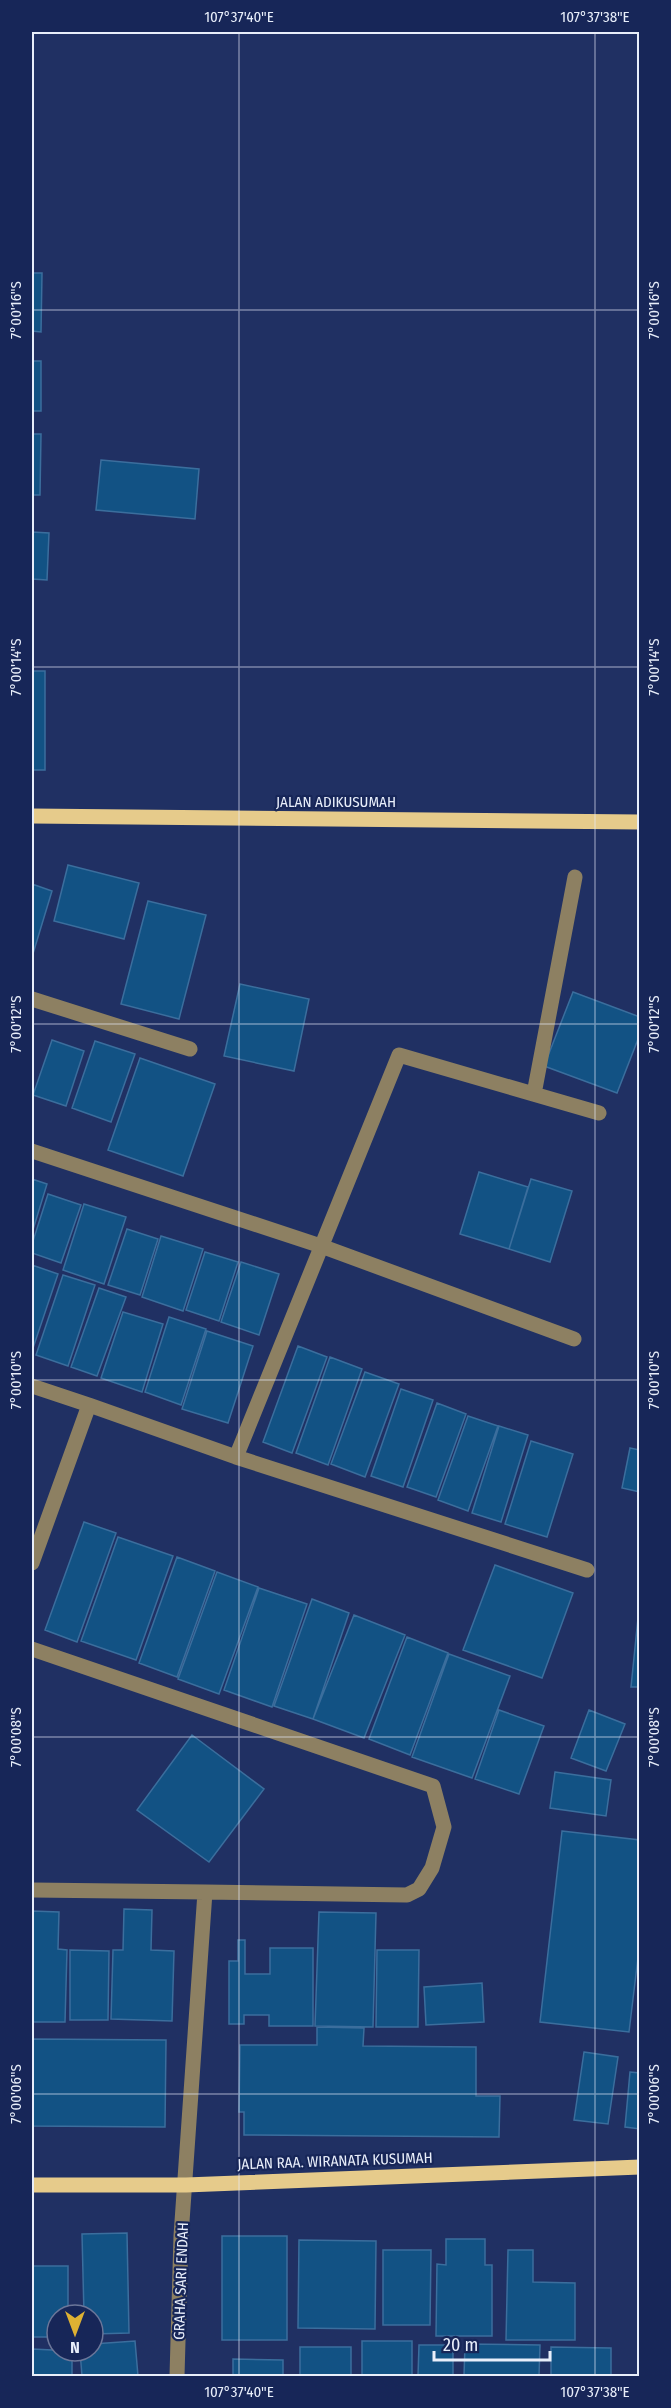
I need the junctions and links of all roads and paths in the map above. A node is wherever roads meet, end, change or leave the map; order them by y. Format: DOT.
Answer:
graph roads {
  1 [pos="32,816"];
  2 [pos="639,822"];
  3 [pos="575,877"];
  4 [pos="32,999"];
  5 [pos="190,1049"];
  6 [pos="534,1094"];
  7 [pos="599,1113"];
  8 [pos="32,1151"];
  9 [pos="321,1246"];
  10 [pos="574,1339"];
  11 [pos="32,1386"];
  12 [pos="89,1405"];
  13 [pos="236,1457"];
  14 [pos="32,1563"];
  15 [pos="587,1570"];
  16 [pos="32,1649"];
  17 [pos="32,1890"];
  18 [pos="205,1892"];
  19 [pos="639,2167"];
  20 [pos="32,2185"];
  21 [pos="186,2186"];
  22 [pos="177,2376"];
  1 -- 2 [label="main road, JALAN ADIKUSUMAH"];
  3 -- 6 [label="street"];
  4 -- 5 [label="street"];
  6 -- 7 [label="street"];
  6 -- 9 [label="street"];
  8 -- 9 [label="street"];
  9 -- 10 [label="street"];
  9 -- 13 [label="street"];
  11 -- 12 [label="street"];
  12 -- 13 [label="street"];
  12 -- 14 [label="street"];
  13 -- 15 [label="street"];
  16 -- 18 [label="street"];
  17 -- 18 [label="street"];
  18 -- 21 [label="street, GRAHA SARI ENDAH"];
  19 -- 21 [label="main road, JALAN RAA. WIRANATA KUSUMAH"];
  20 -- 21 [label="main road, JALAN RAA. WIRANATA KUSUMAH"];
  21 -- 22 [label="street, GRAHA SARI ENDAH"];
}
